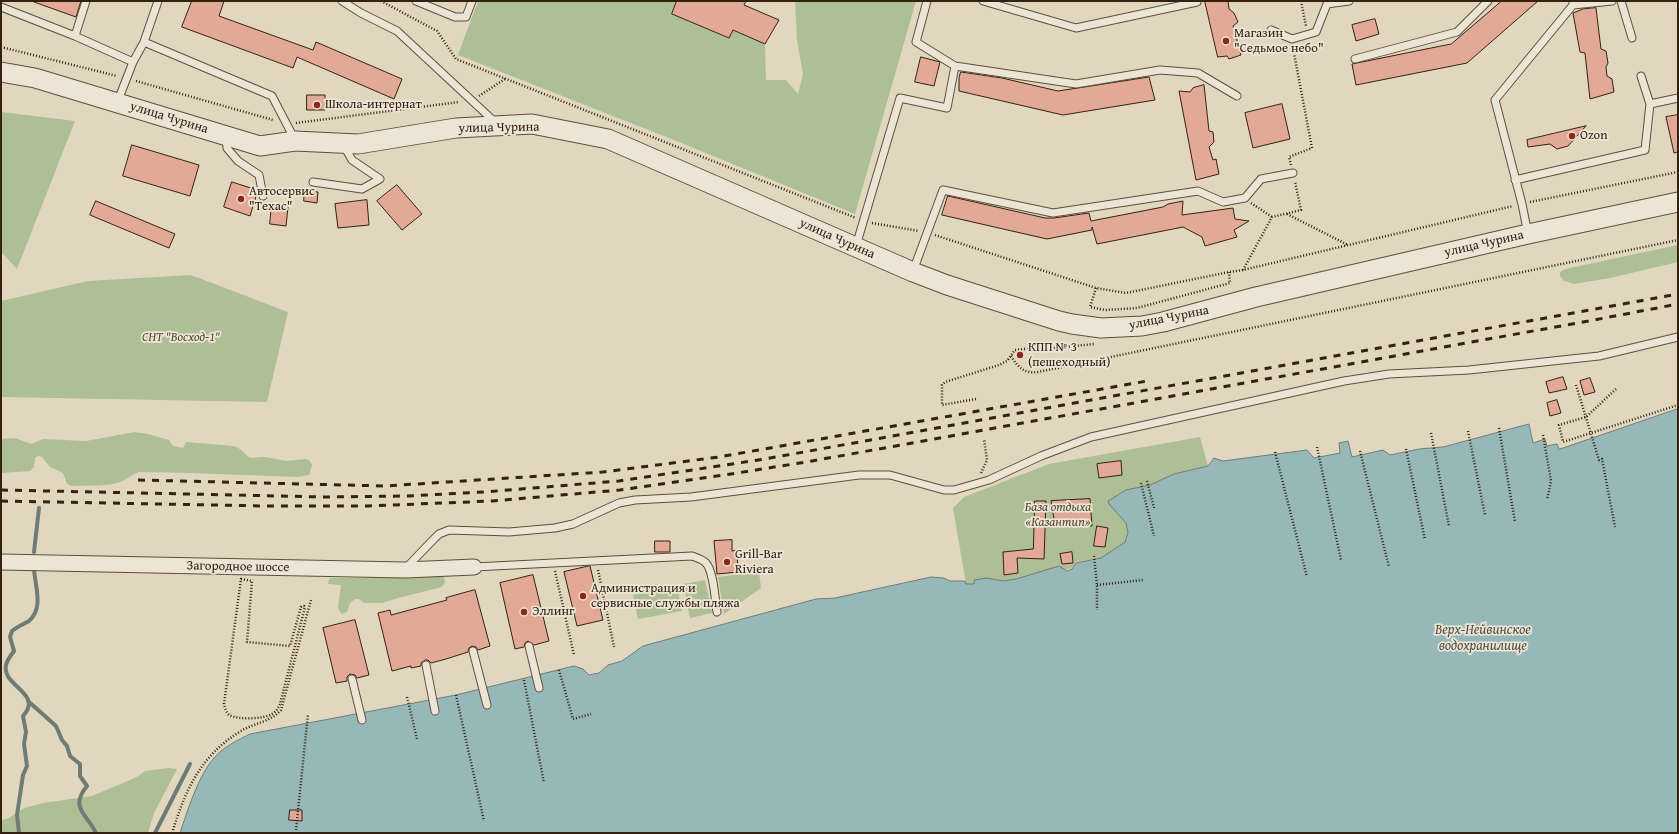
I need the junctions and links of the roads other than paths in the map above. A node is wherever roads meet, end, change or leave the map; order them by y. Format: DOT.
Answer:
graph roads {
  1 [pos="86,1"];
  2 [pos="158,1"];
  3 [pos="342,1"];
  4 [pos="416,1"];
  5 [pos="472,1"];
  6 [pos="927,1"];
  7 [pos="983,1"];
  8 [pos="1197,1"];
  9 [pos="1349,1"];
  10 [pos="1488,1"];
  11 [pos="1612,1"];
  12 [pos="1621,1"];
  13 [pos="1573,3"];
  14 [pos="1,7"];
  15 [pos="1272,30"];
  16 [pos="75,36"];
  17 [pos="1632,38"];
  18 [pos="144,42"];
  19 [pos="1355,59"];
  20 [pos="133,62"];
  21 [pos="955,66"];
  22 [pos="1,72"];
  23 [pos="1641,76"];
  24 [pos="1237,96"];
  25 [pos="1678,98"];
  26 [pos="117,103"];
  27 [pos="1650,104"];
  28 [pos="499,126"];
  29 [pos="226,135"];
  30 [pos="295,141"];
  31 [pos="342,144"];
  32 [pos="1293,173"];
  33 [pos="1515,180"];
  34 [pos="313,182"];
  35 [pos="263,196"];
  36 [pos="1678,202"];
  37 [pos="1528,234"];
  38 [pos="856,247"];
  39 [pos="913,272"];
  40 [pos="1678,337"];
  41 [pos="1,562"];
  42 [pos="474,567"];
  43 [pos="405,570"];
  44 [pos="717,612"];
  45 [pos="529,646"];
  46 [pos="473,651"];
  47 [pos="426,665"];
  48 [pos="352,680"];
  49 [pos="539,688"];
  50 [pos="487,705"];
  51 [pos="435,712"];
  52 [pos="362,720"];
  1 -- 16 [label="lane"];
  2 -- 18 [label="lane"];
  3 -- 28 [label="lane"];
  4 -- 5 [label="lane"];
  6 -- 21 [label="lane"];
  7 -- 8 [label="lane"];
  9 -- 15 [label="lane"];
  10 -- 19 [label="lane"];
  11 -- 13 [label="lane"];
  12 -- 17 [label="lane"];
  13 -- 33 [label="lane"];
  14 -- 16 [label="lane"];
  16 -- 20 [label="lane"];
  18 -- 20 [label="lane"];
  18 -- 30 [label="lane"];
  20 -- 26 [label="lane"];
  21 -- 24 [label="lane"];
  21 -- 38 [label="lane"];
  22 -- 26 [label="street, улица Чурина"];
  23 -- 27 [label="lane"];
  25 -- 27 [label="lane"];
  26 -- 29 [label="street, улица Чурина"];
  27 -- 33 [label="lane"];
  28 -- 31 [label="street, улица Чурина"];
  28 -- 38 [label="street, улица Чурина"];
  29 -- 30 [label="street, улица Чурина"];
  29 -- 35 [label="lane"];
  30 -- 31 [label="street, улица Чурина"];
  31 -- 34 [label="lane"];
  32 -- 39 [label="lane"];
  33 -- 37 [label="lane"];
  36 -- 37 [label="street, улица Чурина"];
  37 -- 39 [label="street, улица Чурина"];
  38 -- 39 [label="street, улица Чурина"];
  40 -- 43 [label="lane"];
  41 -- 43 [label="street, Загородное шоссе"];
  42 -- 43 [label="street, Загородное шоссе"];
  42 -- 44 [label="lane"];
  45 -- 49 [label="lane"];
  46 -- 50 [label="lane"];
  47 -- 51 [label="lane"];
  48 -- 52 [label="lane"];
}
